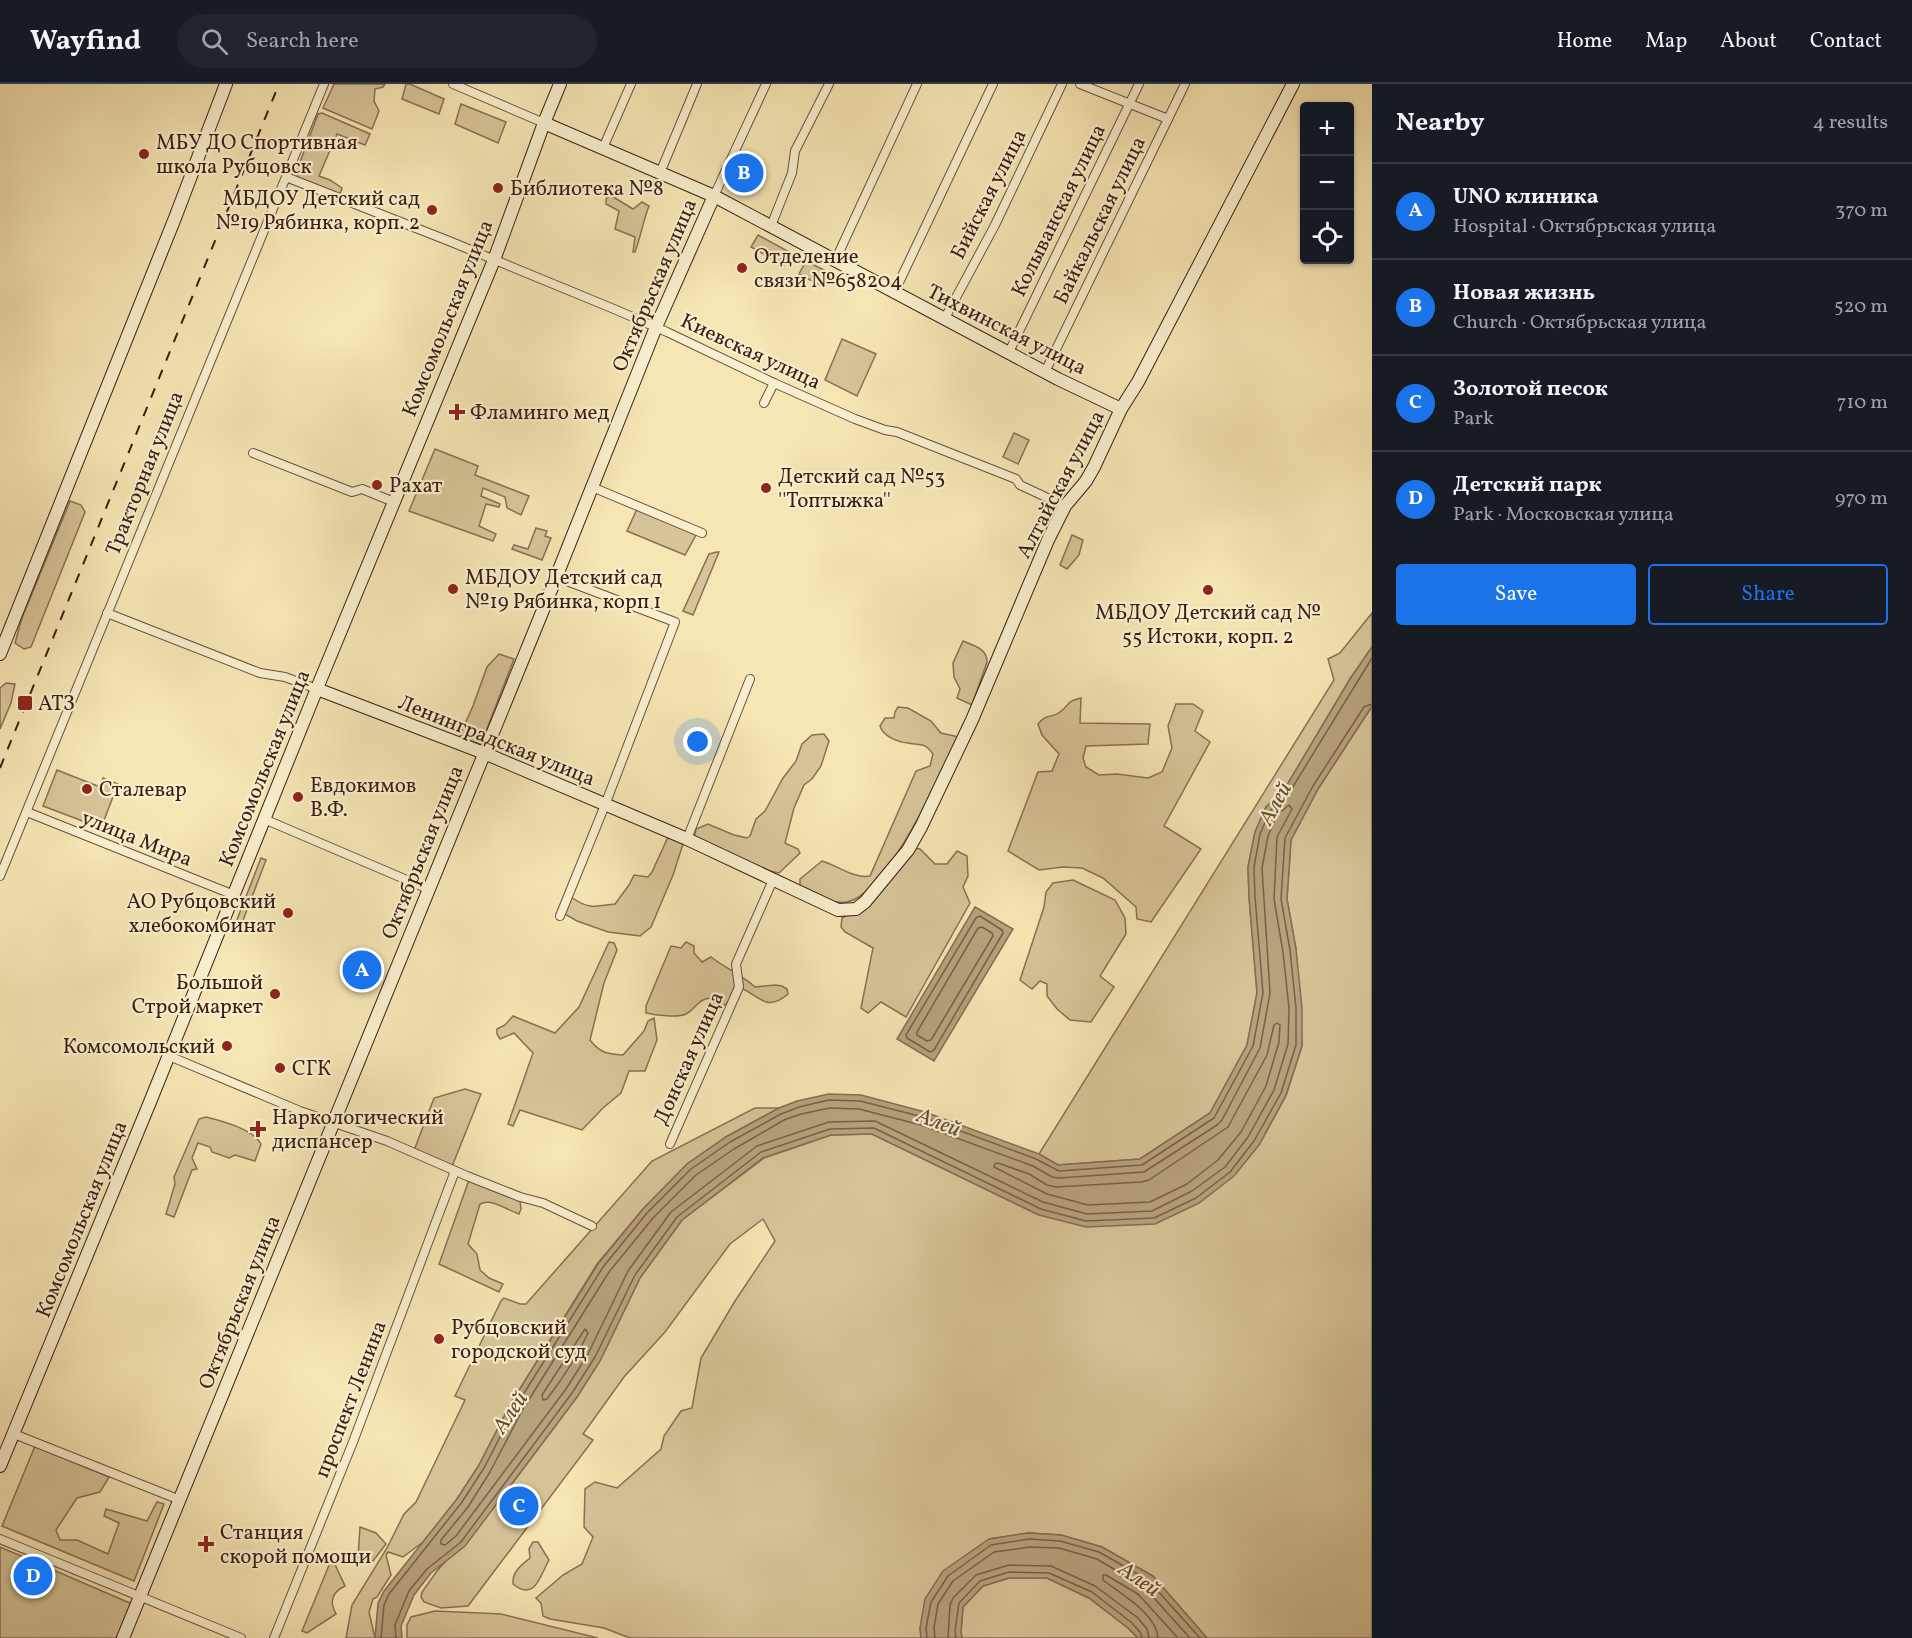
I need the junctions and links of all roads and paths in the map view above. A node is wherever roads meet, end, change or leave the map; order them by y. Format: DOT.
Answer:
graph roads {
  1 [pos="226,84"];
  2 [pos="324,84"];
  3 [pos="453,84"];
  4 [pos="482,84"];
  5 [pos="560,84"];
  6 [pos="631,84"];
  7 [pos="697,84"];
  8 [pos="766,84"];
  9 [pos="829,84"];
  10 [pos="917,84"];
  11 [pos="993,84"];
  12 [pos="1062,84"];
  13 [pos="1080,84"];
  14 [pos="1139,84"];
  15 [pos="1185,84"];
  16 [pos="1293,84"];
  17 [pos="477,94"];
  18 [pos="1129,105"];
  19 [pos="1168,120"];
  20 [pos="544,123"];
  21 [pos="603,148"];
  22 [pos="660,173"];
  23 [pos="286,177"];
  24 [pos="714,196"];
  25 [pos="771,226"];
  26 [pos="494,260"];
  27 [pos="835,261"];
  28 [pos="894,292"];
  29 [pos="945,318"];
  30 [pos="656,327"];
  31 [pos="1009,352"];
  32 [pos="1046,372"];
  33 [pos="774,383"];
  34 [pos="764,404"];
  35 [pos="1121,409"];
  36 [pos="253,453"];
  37 [pos="592,487"];
  38 [pos="394,502"];
  39 [pos="1065,506"];
  40 [pos="702,533"];
  41 [pos="556,578"];
  42 [pos="107,614"];
  43 [pos="0,654"];
  44 [pos="750,679"];
  45 [pos="317,689"];
  46 [pos="484,753"];
  47 [pos="605,805"];
  48 [pos="27,812"];
  49 [pos="264,819"];
  50 [pos="687,839"];
  51 [pos="0,876"];
  52 [pos="773,880"];
  53 [pos="428,889"];
  54 [pos="234,895"];
  55 [pos="865,902"];
  56 [pos="560,916"];
  57 [pos="169,1056"];
  58 [pos="333,1122"];
  59 [pos="670,1144"];
  60 [pos="455,1171"];
  61 [pos="592,1226"];
  62 [pos="14,1434"];
  63 [pos="0,1466"];
  64 [pos="180,1500"];
  65 [pos="0,1539"];
  66 [pos="140,1597"];
  67 [pos="123,1638"];
  68 [pos="241,1638"];
  69 [pos="274,1638"];
  1 -- 43 [label="main road"];
  2 -- 23 [label="street, Тракторная улица"];
  3 -- 17 [label="street, Тихвинская улица"];
  4 -- 17 [label="street"];
  5 -- 20 [label="main road, Комсомольская улица"];
  6 -- 21 [label="street"];
  7 -- 22 [label="street"];
  8 -- 24 [label="street, Октябрьская улица"];
  9 -- 25 [label="street"];
  10 -- 27 [label="street"];
  11 -- 28 [label="street"];
  12 -- 29 [label="street, Бийская улица"];
  13 -- 18 [label="street"];
  14 -- 18 [label="street, Колыванская улица"];
  15 -- 19 [label="street, Байкальская улица"];
  16 -- 35 [label="main road, Алтайская улица"];
  17 -- 20 [label="street, Тихвинская улица"];
  18 -- 19 [label="street"];
  18 -- 31 [label="street, Колыванская улица"];
  19 -- 32 [label="street, Байкальская улица"];
  20 -- 21 [label="main road, Тихвинская улица"];
  20 -- 26 [label="main road, Комсомольская улица"];
  21 -- 22 [label="main road, Тихвинская улица"];
  22 -- 24 [label="main road, Тихвинская улица"];
  23 -- 26 [label="street, Киевская улица"];
  23 -- 42 [label="street, Тракторная улица"];
  24 -- 25 [label="main road, Тихвинская улица"];
  24 -- 30 [label="main road, Октябрьская улица"];
  25 -- 27 [label="main road, Тихвинская улица"];
  26 -- 30 [label="street, Киевская улица"];
  26 -- 38 [label="main road, Комсомольская улица"];
  27 -- 28 [label="main road, Тихвинская улица"];
  28 -- 29 [label="main road, Тихвинская улица"];
  29 -- 31 [label="main road, Тихвинская улица"];
  30 -- 33 [label="street, Киевская улица"];
  30 -- 37 [label="main road, Октябрьская улица"];
  31 -- 32 [label="main road, Тихвинская улица"];
  32 -- 35 [label="main road, Тихвинская улица"];
  33 -- 34 [label="street"];
  33 -- 39 [label="street, Киевская улица"];
  35 -- 39 [label="main road, Алтайская улица"];
  36 -- 38 [label="street"];
  37 -- 40 [label="street"];
  37 -- 41 [label="main road, Октябрьская улица"];
  38 -- 45 [label="main road, Комсомольская улица"];
  39 -- 55 [label="main road, Алтайская улица"];
  41 -- 46 [label="main road, Октябрьская улица"];
  41 -- 47 [label="street"];
  42 -- 45 [label="street, Ленинградская улица"];
  42 -- 48 [label="street, Тракторная улица"];
  44 -- 50 [label="street"];
  45 -- 46 [label="main road, Ленинградская улица"];
  45 -- 49 [label="main road, Комсомольская улица"];
  46 -- 47 [label="main road, Ленинградская улица"];
  46 -- 53 [label="main road, Октябрьская улица"];
  47 -- 50 [label="main road, Ленинградская улица"];
  47 -- 56 [label="street"];
  48 -- 51 [label="street, Тракторная улица"];
  48 -- 54 [label="street, улица Мира"];
  49 -- 53 [label="street"];
  49 -- 54 [label="main road, Комсомольская улица"];
  50 -- 52 [label="main road, Ленинградская улица"];
  52 -- 55 [label="main road, Ленинградская улица"];
  52 -- 59 [label="street, Донская улица"];
  53 -- 58 [label="main road, Октябрьская улица"];
  54 -- 57 [label="main road, Комсомольская улица"];
  57 -- 58 [label="street"];
  57 -- 62 [label="main road, Комсомольская улица"];
  58 -- 60 [label="street"];
  58 -- 64 [label="main road, Октябрьская улица"];
  60 -- 61 [label="street"];
  60 -- 69 [label="street, проспект Ленина"];
  62 -- 63 [label="main road, Комсомольская улица"];
  62 -- 64 [label="street"];
  64 -- 66 [label="main road, Октябрьская улица"];
  65 -- 66 [label="street"];
  66 -- 67 [label="main road, Октябрьская улица"];
  66 -- 68 [label="street"];
}
